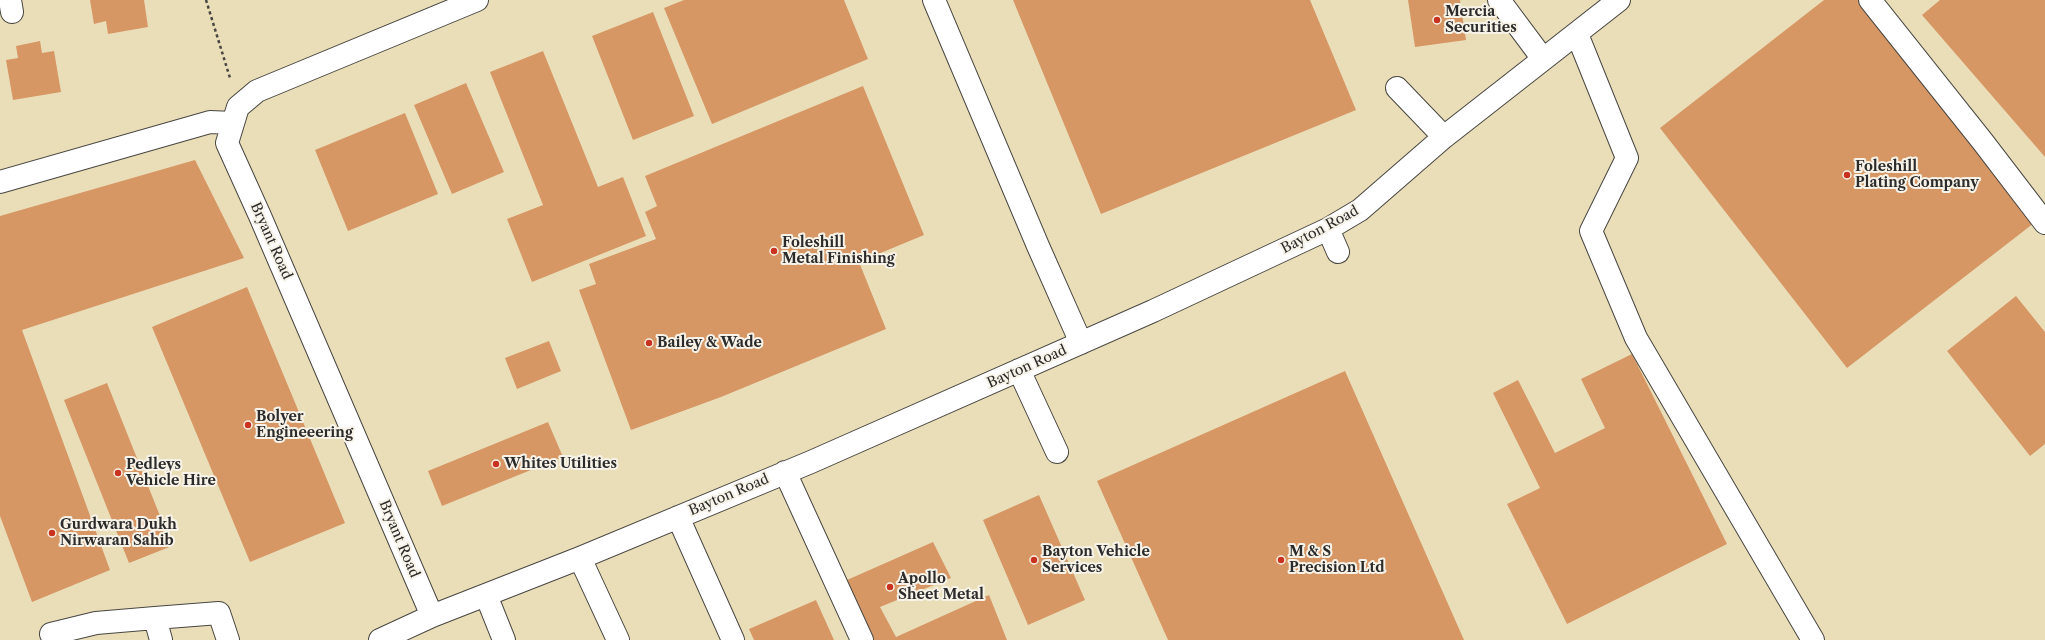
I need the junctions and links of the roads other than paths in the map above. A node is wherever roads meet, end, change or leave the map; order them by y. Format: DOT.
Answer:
graph roads {
  1 [pos="477,0"];
  2 [pos="934,0"];
  3 [pos="1499,0"];
  4 [pos="1619,0"];
  5 [pos="1870,0"];
  6 [pos="1577,34"];
  7 [pos="1543,59"];
  8 [pos="1397,88"];
  9 [pos="236,115"];
  10 [pos="1444,137"];
  11 [pos="0,182"];
  12 [pos="2045,223"];
  13 [pos="1328,229"];
  14 [pos="1338,252"];
  15 [pos="1081,343"];
  16 [pos="1019,370"];
  17 [pos="1057,452"];
  18 [pos="786,472"];
  19 [pos="678,517"];
  20 [pos="580,558"];
  21 [pos="486,595"];
  22 [pos="432,616"];
  23 [pos="155,618"];
  24 [pos="51,634"];
  25 [pos="161,640"];
  26 [pos="228,640"];
  27 [pos="380,640"];
  28 [pos="504,640"];
  29 [pos="618,640"];
  30 [pos="733,640"];
  31 [pos="862,640"];
  32 [pos="1814,640"];
  1 -- 9 [label="street"];
  2 -- 15 [label="street"];
  3 -- 7 [label="street"];
  4 -- 6 [label="street, Bayton Road"];
  5 -- 12 [label="street"];
  6 -- 7 [label="street, Bayton Road"];
  6 -- 32 [label="street"];
  7 -- 10 [label="street, Bayton Road"];
  8 -- 10 [label="street"];
  9 -- 11 [label="street"];
  9 -- 22 [label="street, Bryant Road"];
  10 -- 13 [label="street, Bayton Road"];
  13 -- 14 [label="street"];
  13 -- 15 [label="street, Bayton Road"];
  15 -- 16 [label="street, Bayton Road"];
  16 -- 17 [label="street"];
  16 -- 18 [label="street, Bayton Road"];
  18 -- 19 [label="street, Bayton Road"];
  18 -- 31 [label="street"];
  19 -- 20 [label="street, Bayton Road"];
  19 -- 30 [label="street"];
  20 -- 21 [label="street, Bayton Road"];
  20 -- 29 [label="street"];
  21 -- 22 [label="street, Bayton Road"];
  21 -- 28 [label="street"];
  22 -- 27 [label="street, Bayton Road"];
  23 -- 24 [label="street"];
  23 -- 25 [label="street"];
  23 -- 26 [label="street"];
}
